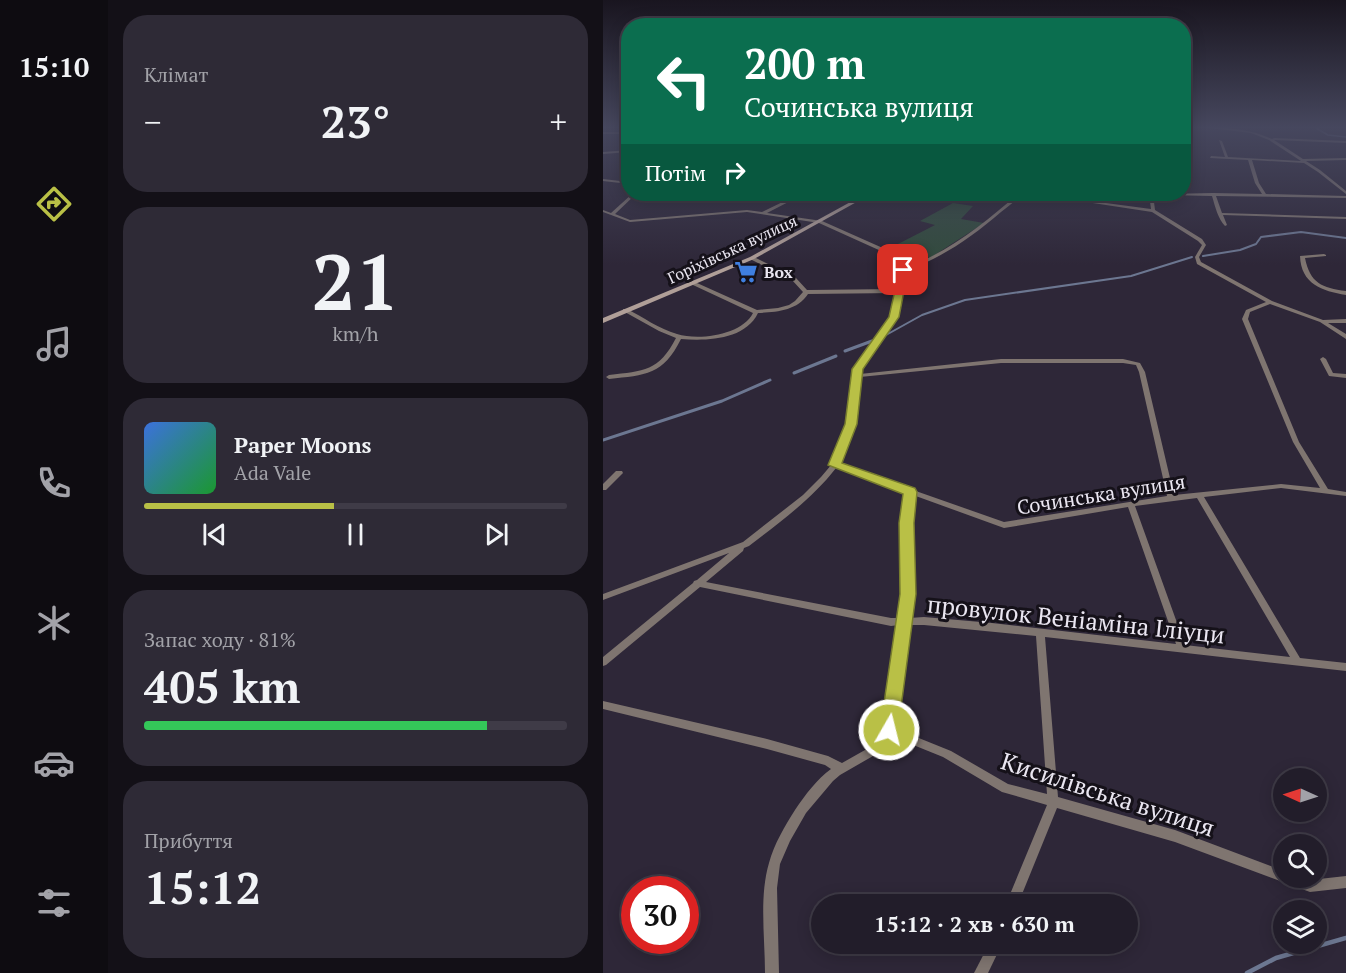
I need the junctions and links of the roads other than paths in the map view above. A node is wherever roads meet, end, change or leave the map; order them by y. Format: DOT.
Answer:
graph roads {
  1 [pos="1254,173"];
  2 [pos="1318,173"];
  3 [pos="603,180"];
  4 [pos="621,182"];
  5 [pos="1191,194"];
  6 [pos="1213,194"];
  7 [pos="1264,195"];
  8 [pos="1346,195"];
  9 [pos="626,201"];
  10 [pos="787,201"];
  11 [pos="856,201"];
  12 [pos="1012,201"];
  13 [pos="1084,201"];
  14 [pos="1152,201"];
  15 [pos="603,211"];
  16 [pos="1153,212"];
  17 [pos="613,213"];
  18 [pos="763,213"];
  19 [pos="1220,214"];
  20 [pos="1346,218"];
  21 [pos="820,222"];
  22 [pos="1225,225"];
  23 [pos="1324,255"];
  24 [pos="752,258"];
  25 [pos="903,270"];
  26 [pos="695,284"];
  27 [pos="898,291"];
  28 [pos="806,292"];
  29 [pos="1346,293"];
  30 [pos="1270,302"];
  31 [pos="625,310"];
  32 [pos="756,312"];
  33 [pos="603,321"];
  34 [pos="1322,321"];
  35 [pos="1346,321"];
  36 [pos="679,337"];
  37 [pos="1346,337"];
  38 [pos="1323,359"];
  39 [pos="856,376"];
  40 [pos="1346,376"];
  41 [pos="605,377"];
  42 [pos="834,465"];
  43 [pos="619,473"];
  44 [pos="603,488"];
  45 [pos="1325,491"];
  46 [pos="911,492"];
  47 [pos="1199,495"];
  48 [pos="1345,495"];
  49 [pos="1170,498"];
  50 [pos="1131,505"];
  51 [pos="745,544"];
  52 [pos="697,583"];
  53 [pos="603,597"];
  54 [pos="904,621"];
  55 [pos="1040,634"];
  56 [pos="1182,649"];
  57 [pos="1297,661"];
  58 [pos="603,662"];
  59 [pos="1346,667"];
  60 [pos="603,705"];
  61 [pos="889,730"];
  62 [pos="840,768"];
  63 [pos="1053,804"];
  64 [pos="1273,873"];
  65 [pos="1346,882"];
  66 [pos="1327,884"];
  67 [pos="1016,894"];
  68 [pos="991,954"];
  69 [pos="773,973"];
  70 [pos="981,973"];
  1 -- 7 [label="street"];
  2 -- 8 [label="street"];
  3 -- 4 [label="street"];
  5 -- 6 [label="street"];
  6 -- 7 [label="street"];
  6 -- 19 [label="street"];
  7 -- 8 [label="street"];
  9 -- 17 [label="street"];
  10 -- 18 [label="street"];
  11 -- 21 [label="street, Горіхівська вулиця"];
  12 -- 25 [label="street"];
  13 -- 16 [label="street"];
  14 -- 16 [label="street"];
  15 -- 17 [label="street"];
  16 -- 30 [label="street"];
  17 -- 18 [label="street"];
  18 -- 21 [label="street"];
  19 -- 20 [label="street"];
  19 -- 22 [label="street"];
  21 -- 24 [label="street, Горіхівська вулиця"];
  21 -- 25 [label="street"];
  23 -- 29 [label="street"];
  24 -- 26 [label="street, Горіхівська вулиця"];
  24 -- 28 [label="street"];
  25 -- 27 [label="street"];
  26 -- 31 [label="street, Горіхівська вулиця"];
  26 -- 32 [label="street"];
  27 -- 28 [label="street"];
  27 -- 39 [label="street"];
  28 -- 32 [label="street"];
  30 -- 34 [label="street"];
  30 -- 45 [label="street"];
  31 -- 33 [label="street, Горіхівська вулиця"];
  31 -- 36 [label="street"];
  32 -- 36 [label="street"];
  34 -- 35 [label="street"];
  34 -- 37 [label="street"];
  36 -- 41 [label="street"];
  38 -- 40 [label="street"];
  39 -- 42 [label="street"];
  39 -- 49 [label="street"];
  42 -- 46 [label="street, Сочинська вулиця"];
  42 -- 51 [label="street"];
  43 -- 44 [label="street"];
  45 -- 47 [label="street, Сочинська вулиця"];
  45 -- 48 [label="street, Сочинська вулиця"];
  46 -- 50 [label="street, Сочинська вулиця"];
  46 -- 54 [label="street"];
  47 -- 49 [label="street, Сочинська вулиця"];
  47 -- 57 [label="street"];
  49 -- 50 [label="street, Сочинська вулиця"];
  50 -- 56 [label="street"];
  51 -- 52 [label="street"];
  51 -- 53 [label="street"];
  52 -- 54 [label="street, провулок Веніаміна Іліуци"];
  52 -- 58 [label="street"];
  54 -- 55 [label="street, провулок Веніаміна Іліуци"];
  54 -- 61 [label="street"];
  55 -- 56 [label="street, провулок Веніаміна Іліуци"];
  55 -- 63 [label="street"];
  56 -- 57 [label="street, провулок Веніаміна Іліуци"];
  57 -- 59 [label="street, провулок Веніаміна Іліуци"];
  60 -- 62 [label="street"];
  61 -- 62 [label="street"];
  61 -- 63 [label="street, Кисилівська вулиця"];
  62 -- 69 [label="street"];
  63 -- 64 [label="street, Кисилівська вулиця"];
  63 -- 67 [label="street"];
  65 -- 66 [label="street, Кисилівська вулиця"];
  68 -- 70 [label="street"];
}
